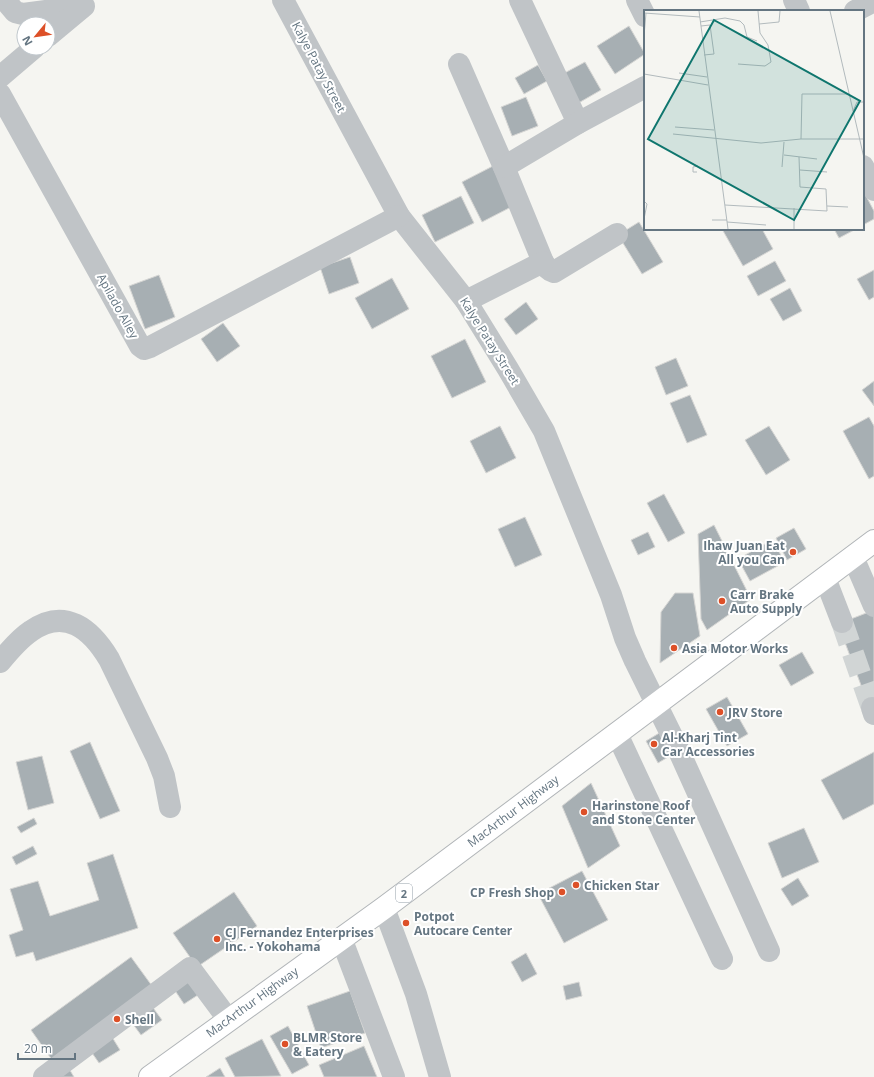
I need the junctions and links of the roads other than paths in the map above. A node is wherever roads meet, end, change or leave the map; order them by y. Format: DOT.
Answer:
graph roads {
  1 [pos="5,0"];
  2 [pos="283,0"];
  3 [pos="520,0"];
  4 [pos="637,0"];
  5 [pos="794,0"];
  6 [pos="874,1"];
  7 [pos="85,4"];
  8 [pos="798,10"];
  9 [pos="857,10"];
  10 [pos="644,14"];
  11 [pos="56,29"];
  12 [pos="25,56"];
  13 [pos="459,64"];
  14 [pos="0,77"];
  15 [pos="644,88"];
  16 [pos="0,94"];
  17 [pos="578,123"];
  18 [pos="504,167"];
  19 [pos="864,168"];
  20 [pos="874,190"];
  21 [pos="399,216"];
  22 [pos="617,234"];
  23 [pos="543,262"];
  24 [pos="466,301"];
  25 [pos="874,541"];
  26 [pos="853,557"];
  27 [pos="825,578"];
  28 [pos="874,606"];
  29 [pos="842,622"];
  30 [pos="0,662"];
  31 [pos="655,704"];
  32 [pos="616,734"];
  33 [pos="170,807"];
  34 [pos="384,908"];
  35 [pos="342,938"];
  36 [pos="769,952"];
  37 [pos="722,959"];
  38 [pos="228,1020"];
  39 [pos="44,1077"];
  40 [pos="150,1077"];
  41 [pos="394,1077"];
  42 [pos="440,1077"];
  1 -- 7 [label="street"];
  2 -- 21 [label="street, Kalye Patay Street"];
  3 -- 17 [label="street"];
  4 -- 10 [label="street"];
  5 -- 8 [label="street"];
  6 -- 9 [label="street"];
  7 -- 11 [label="street"];
  12 -- 14 [label="street"];
  13 -- 18 [label="street"];
  15 -- 17 [label="street"];
  16 -- 21 [label="street, Apilado Alley"];
  17 -- 18 [label="street"];
  18 -- 23 [label="street"];
  19 -- 20 [label="street"];
  21 -- 24 [label="street, Kalye Patay Street"];
  22 -- 23 [label="street"];
  23 -- 24 [label="street"];
  24 -- 31 [label="street, Kalye Patay Street"];
  25 -- 26 [label="highway, MacArthur Highway / 2"];
  26 -- 27 [label="highway, MacArthur Highway / 2"];
  26 -- 28 [label="street"];
  27 -- 29 [label="street"];
  27 -- 31 [label="highway, MacArthur Highway / 2"];
  30 -- 33 [label="street"];
  31 -- 32 [label="highway, MacArthur Highway / 2"];
  31 -- 36 [label="street, Kalye Patay Street"];
  32 -- 34 [label="highway, MacArthur Highway / 2"];
  32 -- 37 [label="street"];
  34 -- 35 [label="highway, MacArthur Highway / 2"];
  34 -- 42 [label="street"];
  35 -- 38 [label="highway, MacArthur Highway / 2"];
  35 -- 41 [label="street"];
  38 -- 39 [label="street"];
  38 -- 40 [label="highway, MacArthur Highway / 2"];
}
